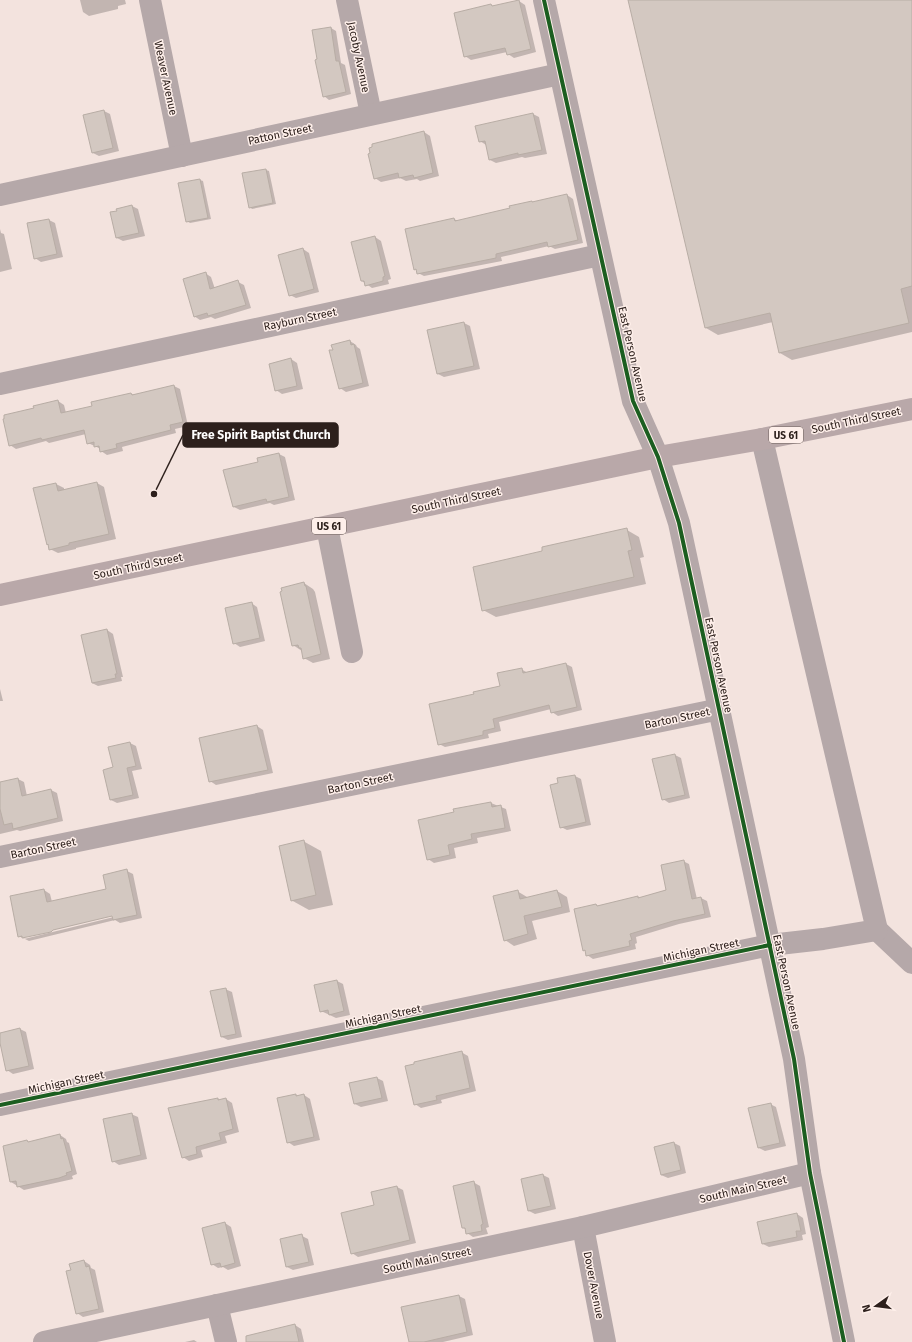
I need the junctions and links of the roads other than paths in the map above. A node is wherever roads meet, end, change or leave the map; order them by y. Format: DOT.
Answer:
graph roads {
  1 [pos="150,0"];
  2 [pos="347,0"];
  3 [pos="544,0"];
  4 [pos="560,74"];
  5 [pos="372,114"];
  6 [pos="182,156"];
  7 [pos="0,195"];
  8 [pos="600,255"];
  9 [pos="0,384"];
  10 [pos="912,408"];
  11 [pos="762,440"];
  12 [pos="658,457"];
  13 [pos="327,527"];
  14 [pos="0,595"];
  15 [pos="352,652"];
  16 [pos="720,710"];
  17 [pos="0,857"];
  18 [pos="877,930"];
  19 [pos="770,945"];
  20 [pos="912,963"];
  21 [pos="0,1105"];
  22 [pos="810,1173"];
  23 [pos="583,1227"];
  24 [pos="217,1304"];
  25 [pos="44,1342"];
  26 [pos="226,1342"];
  27 [pos="605,1342"];
  28 [pos="844,1342"];
  1 -- 6 [label="street, Weaver Avenue"];
  2 -- 5 [label="street, Jacoby Avenue"];
  3 -- 4 [label="street, East Person Avenue"];
  4 -- 5 [label="street, Patton Street"];
  4 -- 8 [label="street, East Person Avenue"];
  5 -- 6 [label="street, Patton Street"];
  6 -- 7 [label="street, Patton Street"];
  8 -- 9 [label="street, Rayburn Street"];
  8 -- 12 [label="street, East Person Avenue"];
  10 -- 11 [label="main road, South Third Street / US 61"];
  11 -- 12 [label="main road, South Third Street / US 61"];
  11 -- 18 [label="street"];
  12 -- 13 [label="main road, South Third Street / US 61"];
  12 -- 16 [label="street, East Person Avenue"];
  13 -- 14 [label="main road, South Third Street / US 61"];
  13 -- 15 [label="street"];
  16 -- 17 [label="street, Barton Street"];
  16 -- 19 [label="street, East Person Avenue"];
  18 -- 19 [label="street, Michigan Street"];
  18 -- 20 [label="street"];
  19 -- 21 [label="street, Michigan Street"];
  19 -- 22 [label="street, East Person Avenue"];
  22 -- 23 [label="street, South Main Street"];
  22 -- 28 [label="street, East Person Avenue"];
  23 -- 24 [label="street, South Main Street"];
  23 -- 27 [label="street, Dover Avenue"];
  24 -- 25 [label="street, South Main Street"];
  24 -- 26 [label="street"];
}
